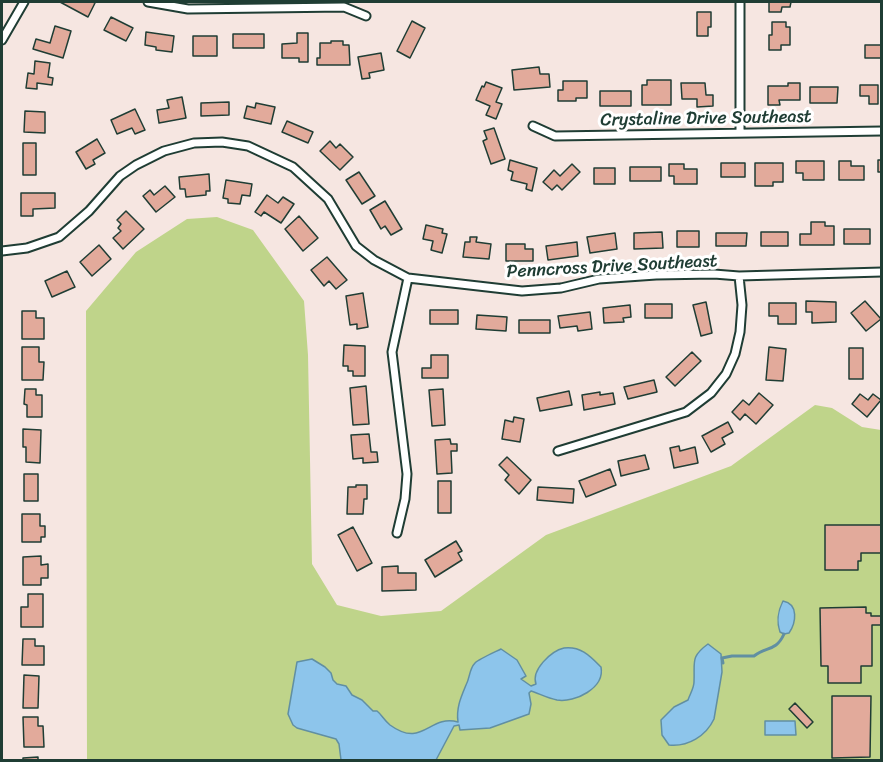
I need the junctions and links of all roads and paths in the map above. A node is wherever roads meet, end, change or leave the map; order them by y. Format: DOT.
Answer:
graph roads {
  1 [pos="24,2"];
  2 [pos="148,2"];
  3 [pos="740,2"];
  4 [pos="366,16"];
  5 [pos="2,40"];
  6 [pos="533,126"];
  7 [pos="882,131"];
  8 [pos="740,133"];
  9 [pos="2,250"];
  10 [pos="882,272"];
  11 [pos="739,276"];
  12 [pos="408,278"];
  13 [pos="558,451"];
  14 [pos="398,533"];
  1 -- 5 [label="street"];
  2 -- 4 [label="street"];
  3 -- 8 [label="street"];
  6 -- 8 [label="street, Crystaline Drive Southeast"];
  7 -- 8 [label="street, Crystaline Drive Southeast"];
  9 -- 12 [label="street, Penncross Drive Southeast"];
  10 -- 11 [label="street, Penncross Drive Southeast"];
  11 -- 12 [label="street, Penncross Drive Southeast"];
  11 -- 13 [label="street"];
  12 -- 14 [label="street"];
}
